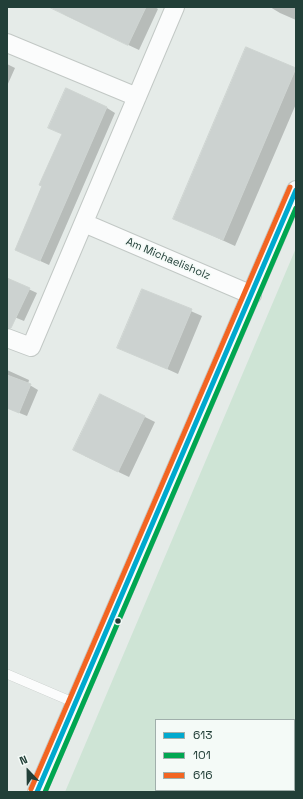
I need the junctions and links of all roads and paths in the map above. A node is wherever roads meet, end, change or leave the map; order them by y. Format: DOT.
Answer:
graph roads {
  1 [pos="175,7"];
  2 [pos="7,43"];
  3 [pos="137,98"];
  4 [pos="296,190"];
  5 [pos="84,223"];
  6 [pos="252,295"];
  7 [pos="7,338"];
  8 [pos="7,674"];
  9 [pos="75,703"];
  10 [pos="37,792"];
  1 -- 3 [label="street"];
  2 -- 3 [label="street"];
  3 -- 5 [label="street"];
  4 -- 6 [label="street"];
  5 -- 6 [label="street, Am Michaelisholz"];
  5 -- 7 [label="street"];
  6 -- 9 [label="street"];
  8 -- 9 [label="lane"];
  9 -- 10 [label="street"];
}
